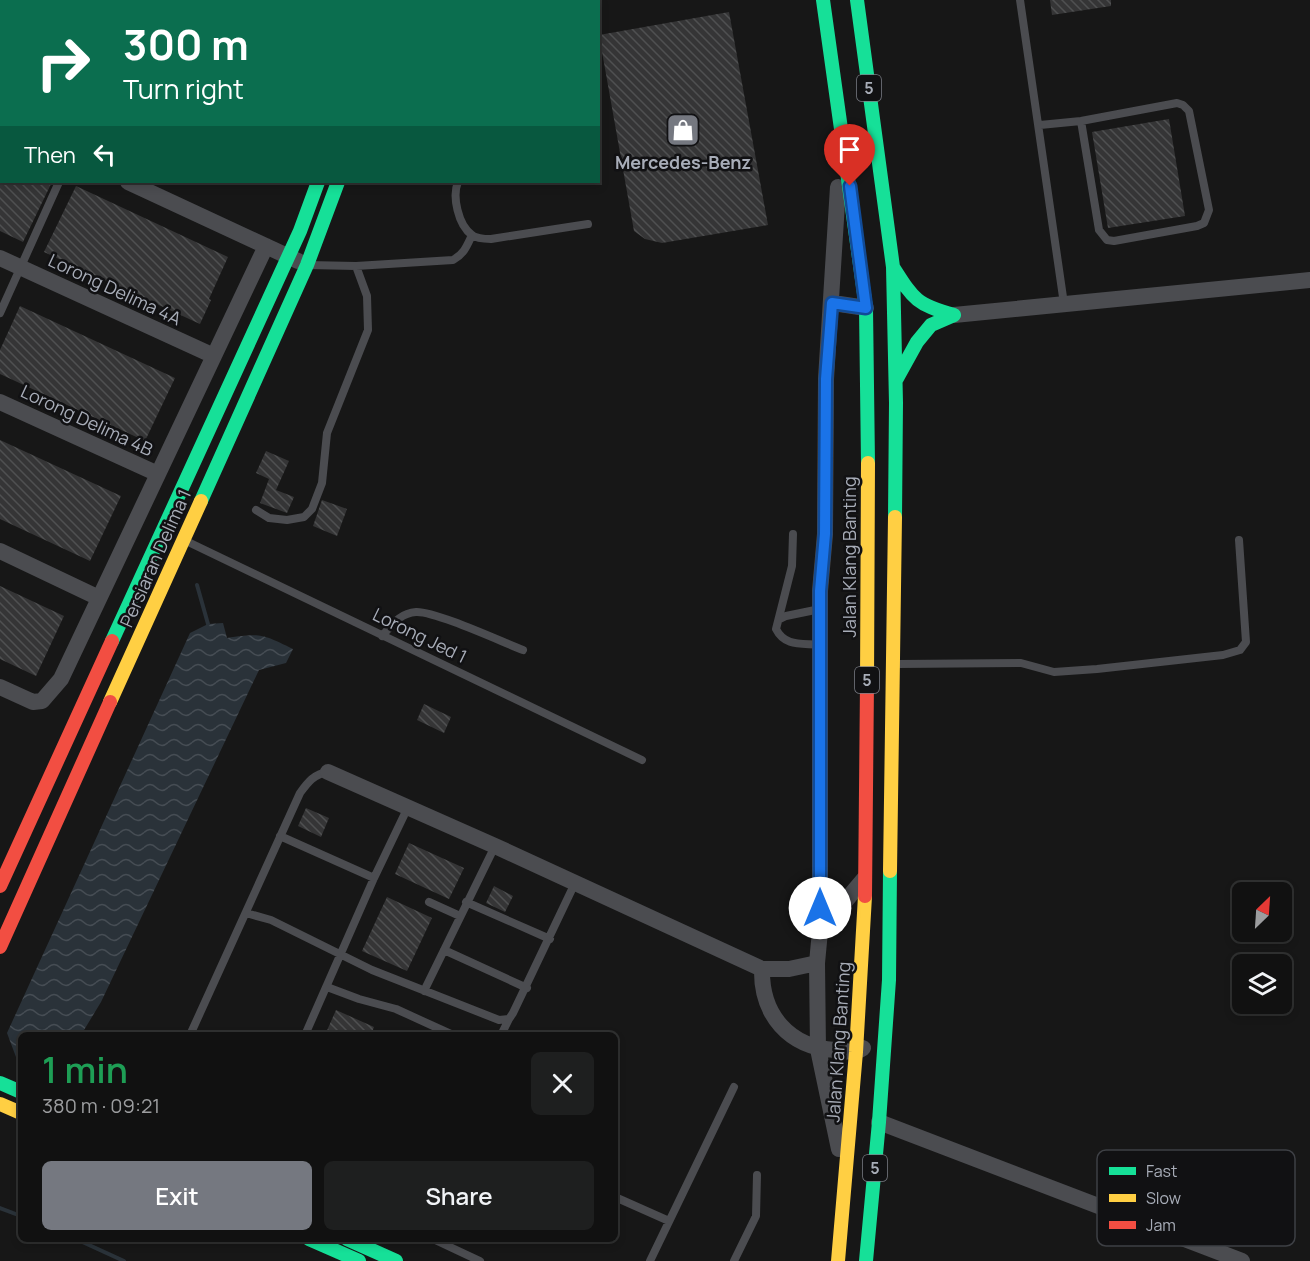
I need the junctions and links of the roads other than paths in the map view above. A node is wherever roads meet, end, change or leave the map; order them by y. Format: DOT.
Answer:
graph roads {
  1 [pos="823,0"];
  2 [pos="857,0"];
  3 [pos="1020,0"];
  4 [pos="1081,121"];
  5 [pos="1040,125"];
  6 [pos="841,131"];
  7 [pos="59,183"];
  8 [pos="130,183"];
  9 [pos="318,183"];
  10 [pos="338,183"];
  11 [pos="458,183"];
  12 [pos="588,224"];
  13 [pos="472,236"];
  14 [pos="266,246"];
  15 [pos="288,256"];
  16 [pos="0,258"];
  17 [pos="307,265"];
  18 [pos="356,266"];
  19 [pos="893,267"];
  20 [pos="21,268"];
  21 [pos="1310,280"];
  22 [pos="832,303"];
  23 [pos="1064,304"];
  24 [pos="866,308"];
  25 [pos="0,314"];
  26 [pos="954,315"];
  27 [pos="214,356"];
  28 [pos="896,381"];
  29 [pos="882,395"];
  30 [pos="0,402"];
  31 [pos="882,417"];
  32 [pos="158,474"];
  33 [pos="255,510"];
  34 [pos="793,534"];
  35 [pos="183,540"];
  36 [pos="1239,540"];
  37 [pos="894,549"];
  38 [pos="0,551"];
  39 [pos="99,598"];
  40 [pos="820,609"];
  41 [pos="780,619"];
  42 [pos="382,636"];
  43 [pos="820,645"];
  44 [pos="523,651"];
  45 [pos="892,664"];
  46 [pos="0,687"];
  47 [pos="73,756"];
  48 [pos="642,760"];
  49 [pos="328,772"];
  50 [pos="408,807"];
  51 [pos="280,836"];
  52 [pos="495,846"];
  53 [pos="866,876"];
  54 [pos="374,878"];
  55 [pos="575,883"];
  56 [pos="0,886"];
  57 [pos="429,902"];
  58 [pos="466,902"];
  59 [pos="246,913"];
  60 [pos="460,916"];
  61 [pos="820,931"];
  62 [pos="550,939"];
  63 [pos="0,947"];
  64 [pos="444,950"];
  65 [pos="341,955"];
  66 [pos="817,963"];
  67 [pos="762,969"];
  68 [pos="889,980"];
  69 [pos="327,987"];
  70 [pos="527,988"];
  71 [pos="424,991"];
  72 [pos="509,1019"];
  73 [pos="191,1032"];
  74 [pos="306,1032"];
  75 [pos="446,1032"];
  76 [pos="502,1032"];
  77 [pos="818,1049"];
  78 [pos="856,1052"];
  79 [pos="0,1074"];
  80 [pos="734,1087"];
  81 [pos="10,1088"];
  82 [pos="0,1104"];
  83 [pos="18,1112"];
  84 [pos="879,1122"];
  85 [pos="757,1175"];
  86 [pos="846,1182"];
  87 [pos="618,1198"];
  88 [pos="1097,1205"];
  89 [pos="669,1221"];
  90 [pos="316,1242"];
  91 [pos="354,1242"];
  92 [pos="439,1242"];
  93 [pos="1203,1246"];
  94 [pos="359,1261"];
  95 [pos="396,1261"];
  96 [pos="480,1261"];
  97 [pos="650,1261"];
  98 [pos="734,1261"];
  99 [pos="838,1261"];
  100 [pos="866,1261"];
  101 [pos="1242,1261"];
  1 -- 6 [label="main road, Jalan Klang Banting / 5"];
  2 -- 19 [label="main road, 5"];
  3 -- 5 [label="lane"];
  4 -- 4 [label="lane"];
  4 -- 5 [label="lane"];
  5 -- 23 [label="lane"];
  6 -- 22 [label="street"];
  6 -- 24 [label="main road, Jalan Klang Banting / 5"];
  7 -- 20 [label="lane"];
  8 -- 14 [label="street"];
  9 -- 15 [label="main road, Persiaran Delima 1"];
  10 -- 17 [label="main road, Persiaran Delima 1"];
  11 -- 13 [label="lane"];
  12 -- 13 [label="lane"];
  13 -- 18 [label="lane"];
  14 -- 15 [label="street"];
  14 -- 27 [label="street"];
  15 -- 17 [label="street"];
  15 -- 47 [label="main road, Persiaran Delima 1"];
  16 -- 20 [label="street, Lorong Delima 4A"];
  17 -- 18 [label="lane"];
  17 -- 35 [label="main road, Persiaran Delima 1"];
  18 -- 33 [label="lane"];
  19 -- 26 [label="main road"];
  19 -- 28 [label="main road, 5"];
  20 -- 25 [label="lane"];
  20 -- 27 [label="street, Lorong Delima 4A"];
  21 -- 23 [label="street"];
  22 -- 24 [label="street"];
  22 -- 40 [label="street"];
  23 -- 26 [label="street"];
  24 -- 29 [label="main road"];
  24 -- 53 [label="main road, Jalan Klang Banting / 5"];
  26 -- 28 [label="main road"];
  27 -- 32 [label="street"];
  28 -- 37 [label="main road, 5"];
  30 -- 32 [label="street, Lorong Delima 4B"];
  31 -- 37 [label="main road"];
  32 -- 39 [label="street"];
  34 -- 41 [label="lane"];
  35 -- 42 [label="lane, Lorong Jed 1"];
  35 -- 47 [label="main road, Persiaran Delima 1"];
  36 -- 45 [label="lane"];
  37 -- 45 [label="main road, 5"];
  38 -- 39 [label="street"];
  39 -- 46 [label="street"];
  40 -- 41 [label="lane"];
  40 -- 43 [label="street"];
  41 -- 43 [label="lane"];
  42 -- 44 [label="lane"];
  42 -- 48 [label="lane, Lorong Jed 1"];
  43 -- 61 [label="street"];
  45 -- 68 [label="main road, 5"];
  47 -- 56 [label="main road, Persiaran Delima 1"];
  47 -- 63 [label="main road, Persiaran Delima 1"];
  49 -- 50 [label="street"];
  49 -- 51 [label="lane"];
  50 -- 52 [label="street"];
  50 -- 54 [label="lane"];
  51 -- 54 [label="lane"];
  51 -- 59 [label="lane"];
  52 -- 55 [label="street"];
  52 -- 58 [label="lane"];
  53 -- 61 [label="street"];
  53 -- 78 [label="main road, Jalan Klang Banting / 5"];
  54 -- 65 [label="lane"];
  55 -- 62 [label="lane"];
  55 -- 67 [label="street"];
  57 -- 60 [label="lane"];
  58 -- 60 [label="lane"];
  58 -- 62 [label="lane"];
  59 -- 65 [label="lane"];
  59 -- 73 [label="lane"];
  60 -- 64 [label="lane"];
  61 -- 66 [label="street"];
  62 -- 70 [label="lane"];
  64 -- 70 [label="lane"];
  64 -- 71 [label="lane"];
  65 -- 69 [label="lane"];
  65 -- 71 [label="lane"];
  66 -- 67 [label="street"];
  66 -- 77 [label="street"];
  67 -- 77 [label="street"];
  68 -- 78 [label="street"];
  68 -- 84 [label="main road, 5"];
  69 -- 74 [label="lane"];
  69 -- 75 [label="lane"];
  70 -- 72 [label="lane"];
  71 -- 72 [label="lane"];
  72 -- 76 [label="lane"];
  77 -- 78 [label="street"];
  77 -- 86 [label="street"];
  78 -- 86 [label="main road, Jalan Klang Banting / 5"];
  79 -- 81 [label="main road"];
  80 -- 89 [label="lane"];
  82 -- 83 [label="main road"];
  84 -- 88 [label="street"];
  84 -- 100 [label="main road, 5"];
  85 -- 98 [label="lane"];
  86 -- 99 [label="main road, Jalan Klang Banting / 5"];
  87 -- 89 [label="lane"];
  89 -- 97 [label="lane"];
  90 -- 94 [label="main road"];
  91 -- 95 [label="main road"];
  92 -- 96 [label="lane"];
  93 -- 101 [label="street"];
}
